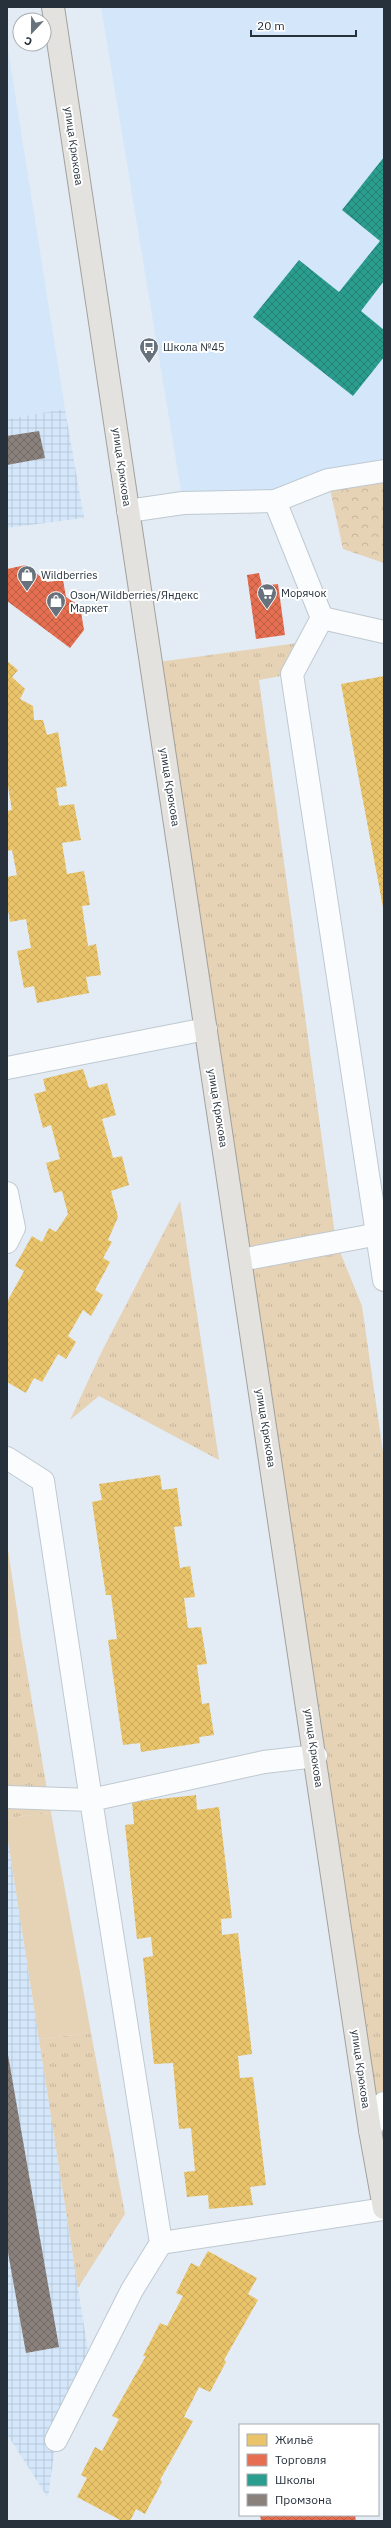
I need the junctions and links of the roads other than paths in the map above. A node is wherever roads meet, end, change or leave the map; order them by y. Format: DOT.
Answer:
graph roads {
  1 [pos="53,7"];
  2 [pos="384,471"];
  3 [pos="275,501"];
  4 [pos="128,511"];
  5 [pos="322,618"];
  6 [pos="384,632"];
  7 [pos="206,1029"];
  8 [pos="7,1068"];
  9 [pos="7,1193"];
  10 [pos="381,1234"];
  11 [pos="7,1242"];
  12 [pos="241,1260"];
  13 [pos="384,1280"];
  14 [pos="7,1458"];
  15 [pos="316,1756"];
  16 [pos="7,1797"];
  17 [pos="91,1800"];
  18 [pos="384,2103"];
  19 [pos="370,2130"];
  20 [pos="384,2209"];
  21 [pos="161,2243"];
  22 [pos="56,2440"];
  1 -- 4 [label="main road, улица Крюкова"];
  2 -- 3 [label="street"];
  3 -- 4 [label="street"];
  3 -- 5 [label="street"];
  4 -- 7 [label="main road, улица Крюкова"];
  5 -- 6 [label="street"];
  5 -- 10 [label="street"];
  7 -- 8 [label="street"];
  7 -- 12 [label="main road, улица Крюкова"];
  9 -- 11 [label="street"];
  10 -- 12 [label="street"];
  10 -- 13 [label="street"];
  12 -- 15 [label="main road, улица Крюкова"];
  14 -- 17 [label="street"];
  15 -- 17 [label="street"];
  15 -- 19 [label="main road, улица Крюкова"];
  16 -- 17 [label="street"];
  17 -- 21 [label="street"];
  18 -- 19 [label="street"];
  19 -- 20 [label="main road, улица Крюкова"];
  20 -- 21 [label="street"];
  21 -- 22 [label="street"];
}
